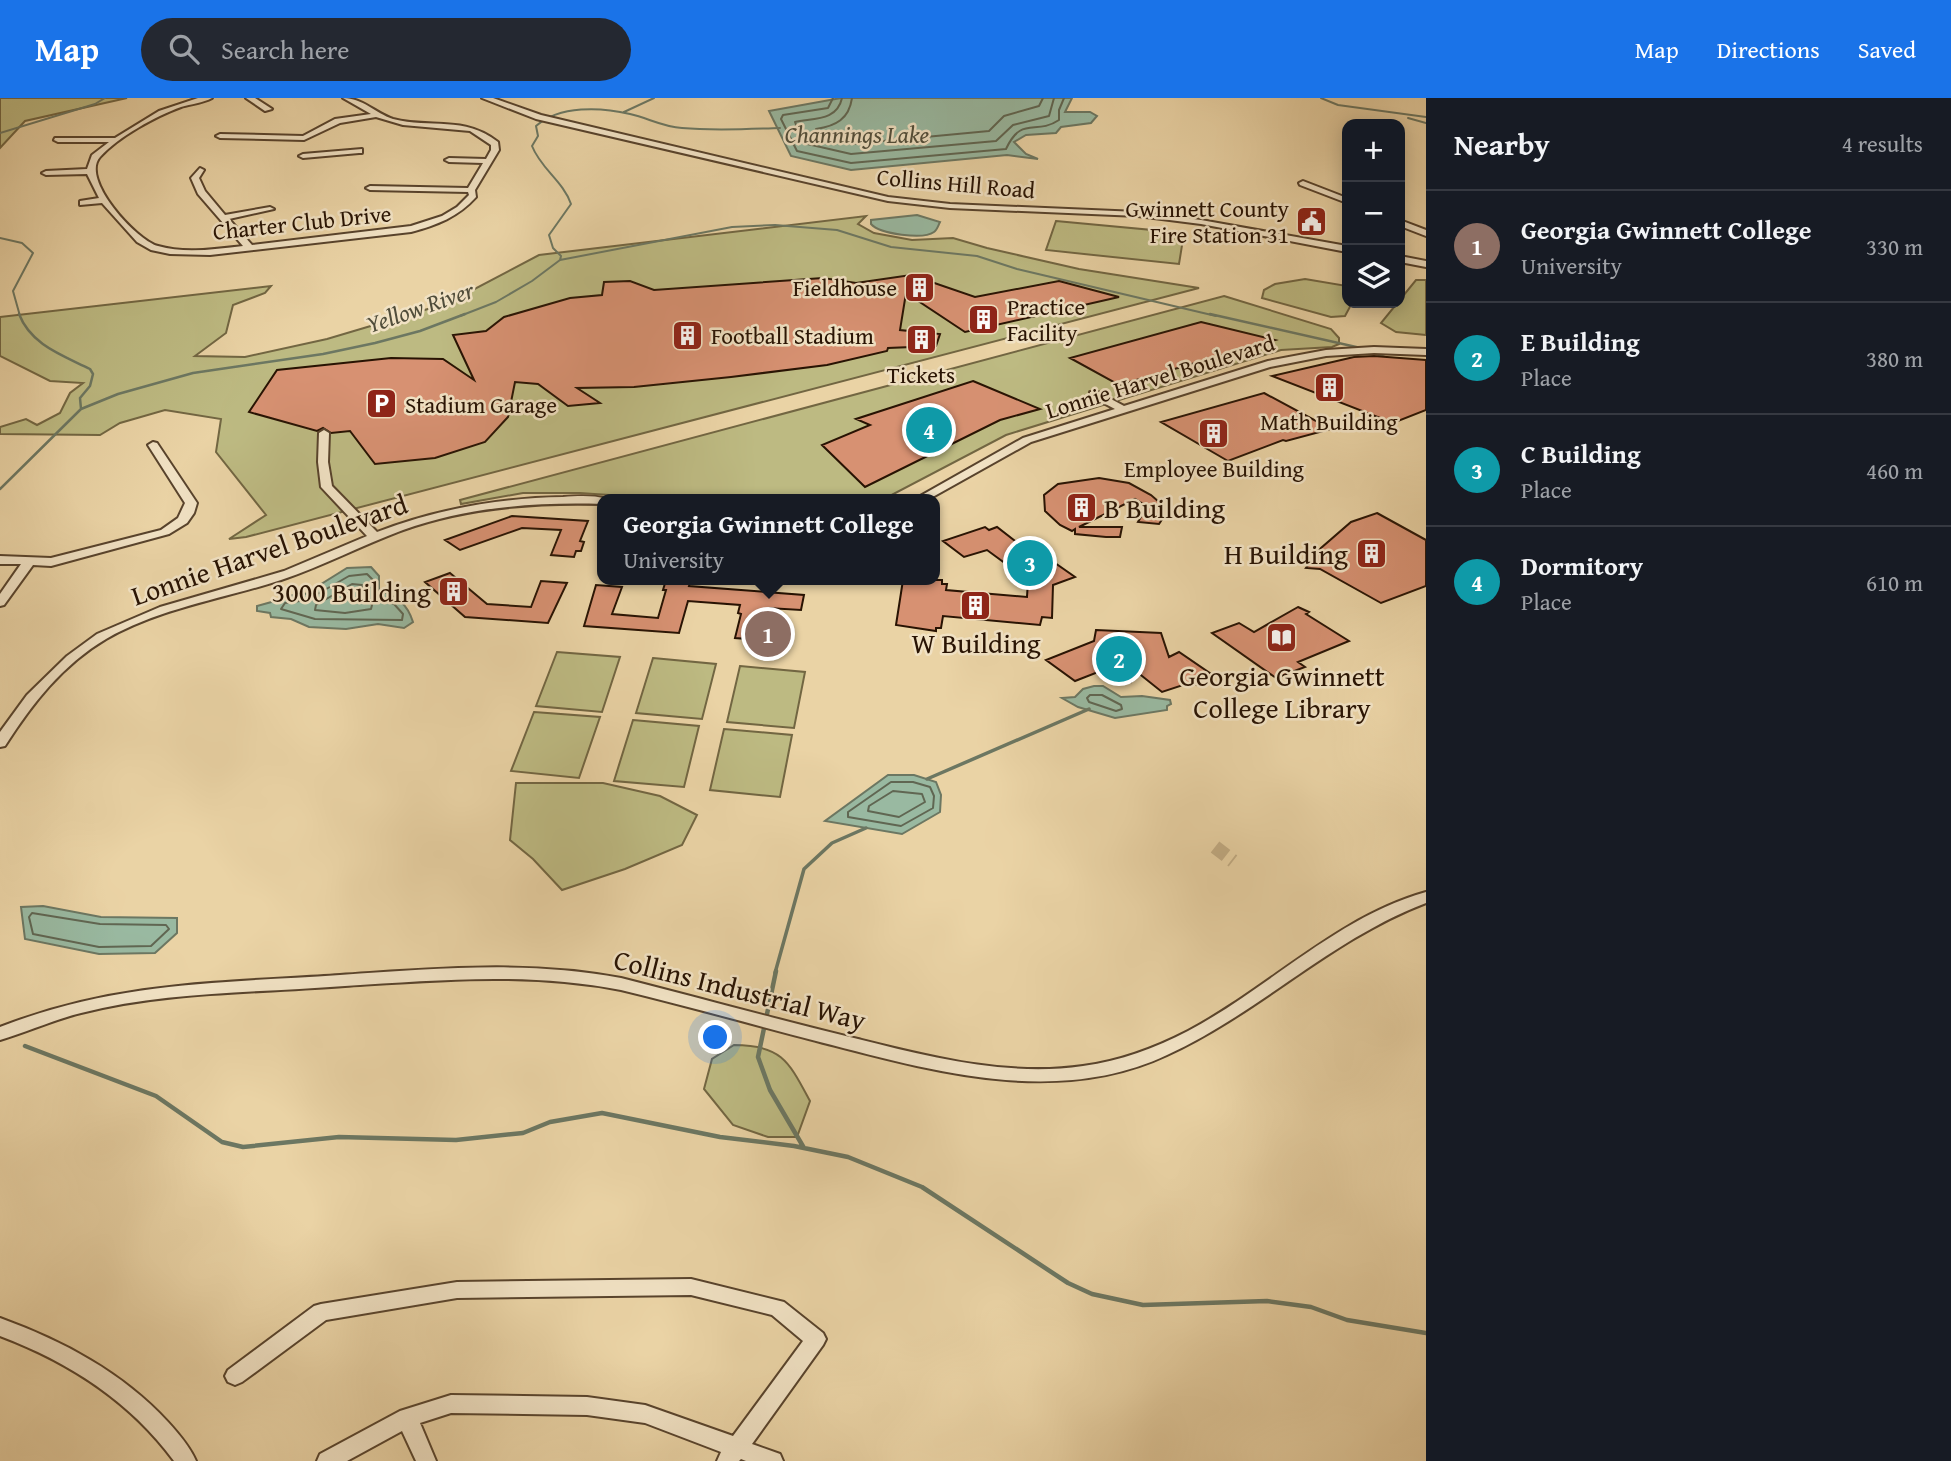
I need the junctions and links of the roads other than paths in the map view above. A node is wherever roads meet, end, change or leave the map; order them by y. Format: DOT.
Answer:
graph roads {
  1 [pos="208,98"];
  2 [pos="250,98"];
  3 [pos="347,98"];
  4 [pos="486,98"];
  5 [pos="268,109"];
  6 [pos="375,114"];
  7 [pos="469,122"];
  8 [pos="459,127"];
  9 [pos="220,136"];
  10 [pos="304,138"];
  11 [pos="58,140"];
  12 [pos="117,140"];
  13 [pos="359,151"];
  14 [pos="303,156"];
  15 [pos="449,160"];
  16 [pos="487,161"];
  17 [pos="302,166"];
  18 [pos="200,170"];
  19 [pos="92,171"];
  20 [pos="46,173"];
  21 [pos="1303,183"];
  22 [pos="370,188"];
  23 [pos="471,190"];
  24 [pos="1342,199"];
  25 [pos="104,200"];
  26 [pos="83,204"];
  27 [pos="270,209"];
  28 [pos="226,217"];
  29 [pos="1405,225"];
  30 [pos="359,226"];
  31 [pos="1426,233"];
  32 [pos="364,235"];
  33 [pos="1342,247"];
  34 [pos="250,248"];
  35 [pos="1405,260"];
  36 [pos="1426,264"];
  37 [pos="1426,352"];
  38 [pos="1094,394"];
  39 [pos="1122,409"];
  40 [pos="324,433"];
  41 [pos="153,445"];
  42 [pos="930,494"];
  43 [pos="597,501"];
  44 [pos="375,537"];
  45 [pos="0,560"];
  46 [pos="29,562"];
  47 [pos="0,602"];
  48 [pos="0,743"];
  49 [pos="1426,897"];
  50 [pos="0,1034"];
  51 [pos="0,1327"];
  52 [pos="235,1376"];
  53 [pos="407,1418"];
  54 [pos="732,1455"];
  55 [pos="186,1461"];
  56 [pos="327,1461"];
  57 [pos="426,1461"];
  58 [pos="773,1461"];
  1 -- 12 [label="street"];
  2 -- 5 [label="street"];
  3 -- 6 [label="street"];
  4 -- 33 [label="street, Collins Hill Road"];
  6 -- 8 [label="street"];
  6 -- 10 [label="street"];
  7 -- 8 [label="street"];
  8 -- 16 [label="street"];
  9 -- 10 [label="street"];
  10 -- 14 [label="street"];
  11 -- 12 [label="street"];
  12 -- 19 [label="street"];
  13 -- 14 [label="street"];
  14 -- 17 [label="street"];
  15 -- 16 [label="street"];
  16 -- 23 [label="street, Charter Club Drive"];
  18 -- 28 [label="street"];
  19 -- 20 [label="street"];
  19 -- 25 [label="street, Charter Club Drive"];
  21 -- 24 [label="street"];
  22 -- 23 [label="street"];
  23 -- 32 [label="street, Charter Club Drive"];
  25 -- 26 [label="street"];
  25 -- 34 [label="street, Charter Club Drive"];
  27 -- 28 [label="street"];
  28 -- 34 [label="street"];
  29 -- 31 [label="street"];
  30 -- 32 [label="street"];
  32 -- 34 [label="street, Charter Club Drive"];
  35 -- 36 [label="street"];
  37 -- 39 [label="street, Lonnie Harvel Boulevard"];
  38 -- 39 [label="street"];
  39 -- 42 [label="street, Lonnie Harvel Boulevard"];
  40 -- 44 [label="street"];
  41 -- 46 [label="street"];
  43 -- 44 [label="street, Lonnie Harvel Boulevard"];
  44 -- 48 [label="street, Lonnie Harvel Boulevard"];
  45 -- 46 [label="street"];
  46 -- 47 [label="street"];
  49 -- 50 [label="street, Collins Industrial Way"];
  51 -- 55 [label="street"];
  52 -- 54 [label="street"];
  53 -- 54 [label="street"];
  53 -- 56 [label="street"];
  53 -- 57 [label="street"];
  54 -- 58 [label="street"];
}
